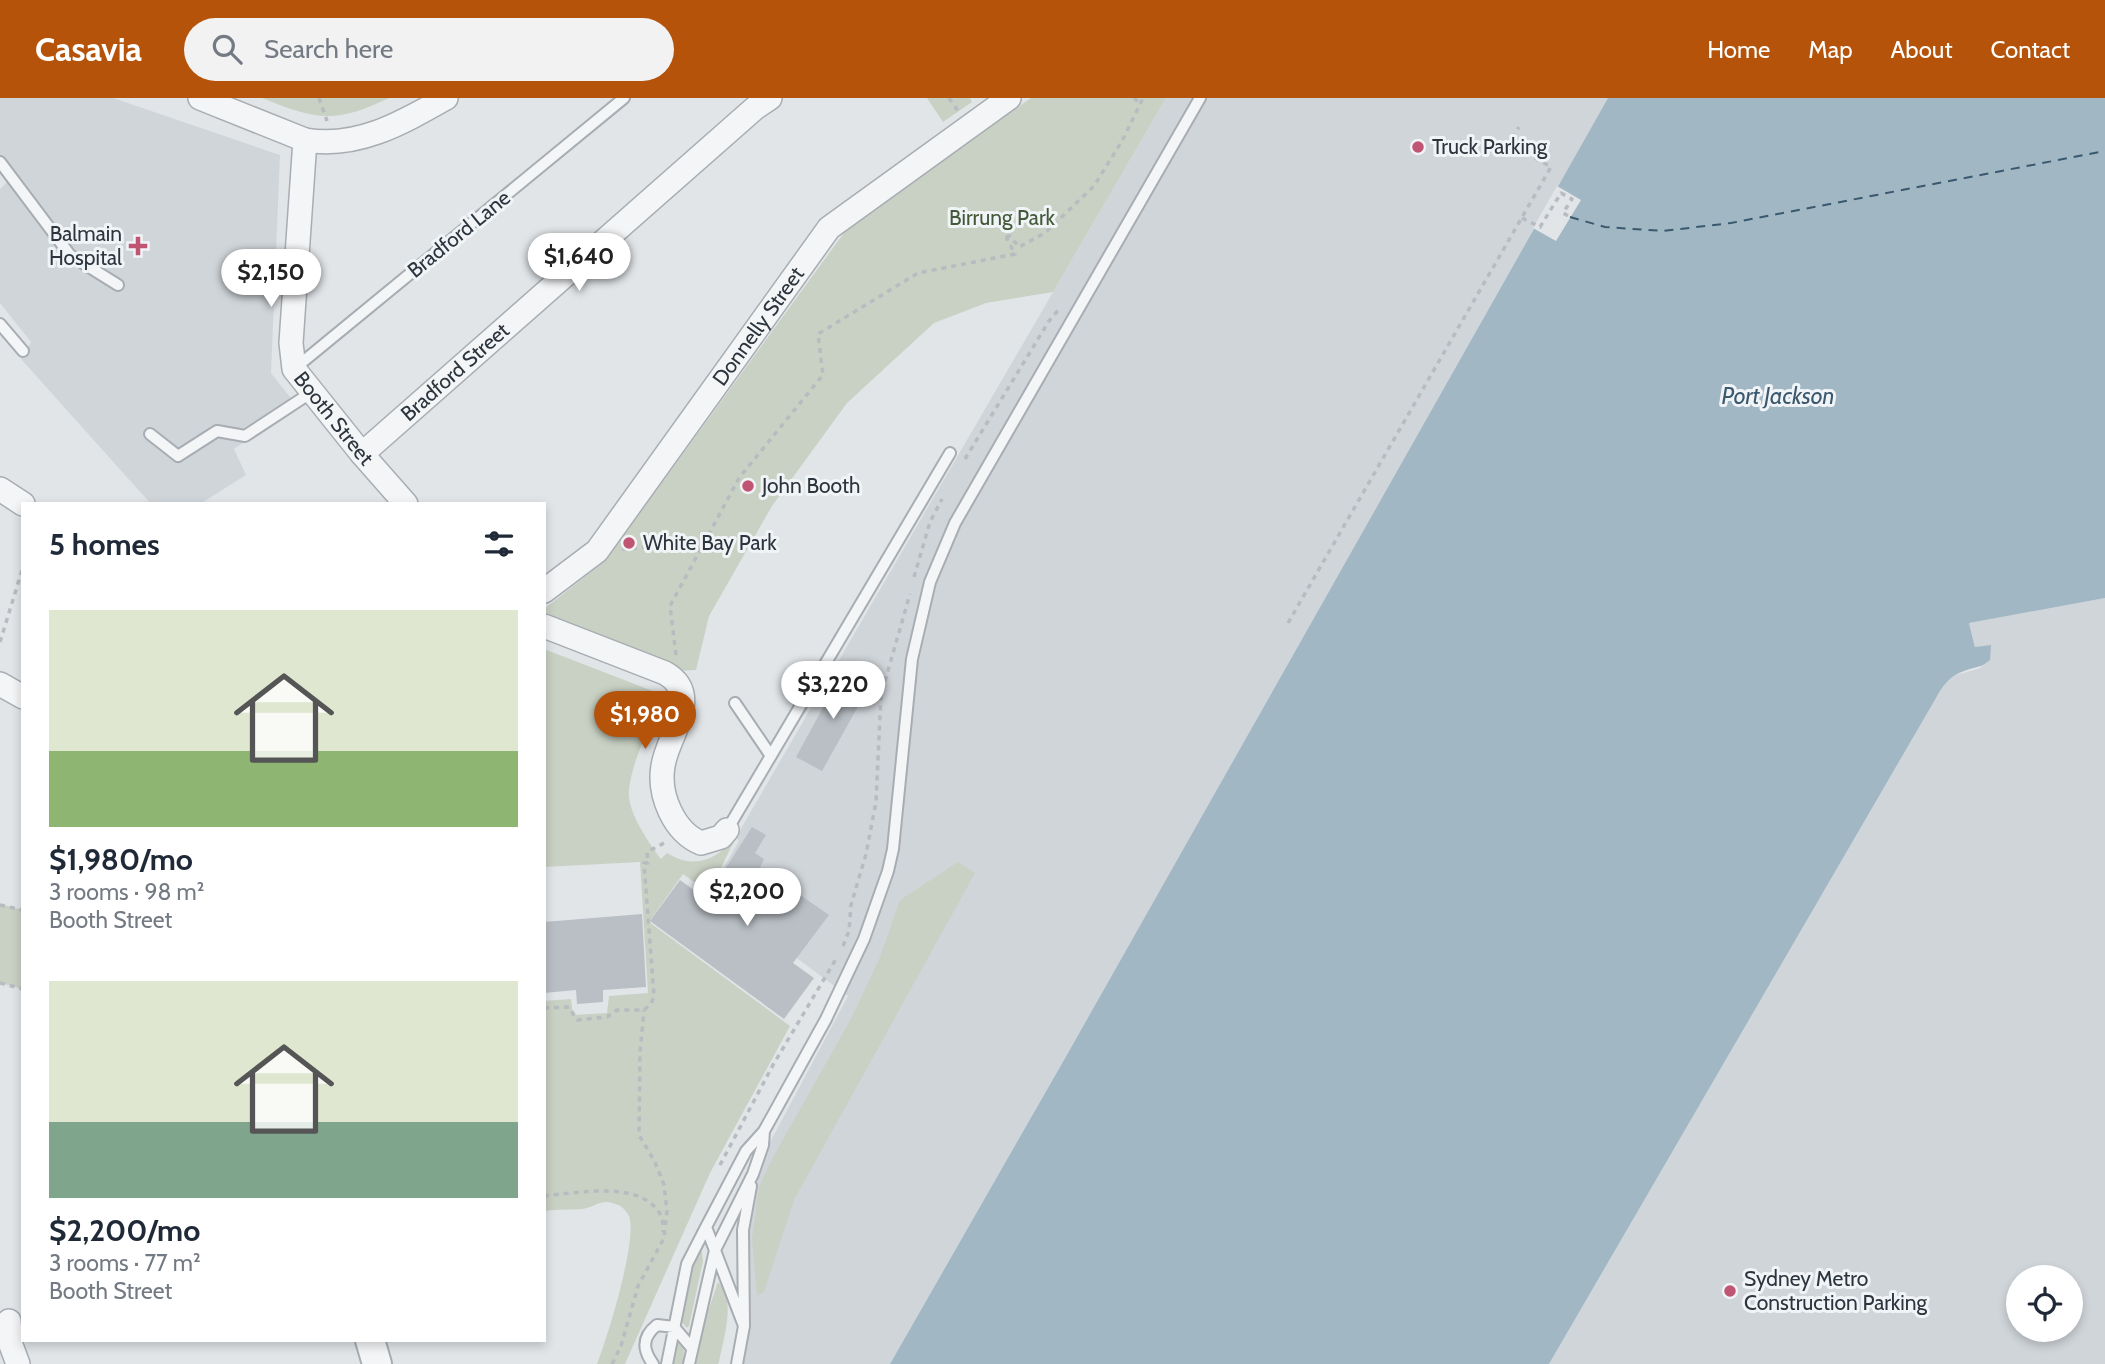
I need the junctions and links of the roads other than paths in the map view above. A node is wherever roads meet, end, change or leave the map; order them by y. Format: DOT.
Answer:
graph roads {
  1 [pos="200,98"];
  2 [pos="446,98"];
  3 [pos="624,98"];
  4 [pos="770,98"];
  5 [pos="1009,98"];
  6 [pos="1200,98"];
  7 [pos="305,140"];
  8 [pos="0,162"];
  9 [pos="118,285"];
  10 [pos="0,324"];
  11 [pos="23,351"];
  12 [pos="294,369"];
  13 [pos="312,392"];
  14 [pos="150,434"];
  15 [pos="950,453"];
  16 [pos="362,454"];
  17 [pos="0,489"];
  18 [pos="404,502"];
  19 [pos="21,503"];
  20 [pos="546,589"];
  21 [pos="546,626"];
  22 [pos="0,684"];
  23 [pos="21,696"];
  24 [pos="735,703"];
  25 [pos="771,756"];
  26 [pos="727,830"];
  27 [pos="764,1131"];
  28 [pos="753,1174"];
  29 [pos="706,1227"];
  30 [pos="715,1251"];
  31 [pos="10,1321"];
  32 [pos="744,1326"];
  33 [pos="674,1327"];
  34 [pos="371,1342"];
  35 [pos="691,1347"];
  36 [pos="0,1355"];
  37 [pos="6,1364"];
  38 [pos="18,1364"];
  39 [pos="377,1364"];
  40 [pos="653,1364"];
  41 [pos="667,1364"];
  42 [pos="689,1364"];
  43 [pos="737,1364"];
  1 -- 7 [label="street"];
  2 -- 7 [label="street"];
  3 -- 12 [label="lane, Bradford Lane"];
  4 -- 16 [label="street, Bradford Street"];
  5 -- 20 [label="street, Donnelly Street"];
  6 -- 27 [label="lane"];
  7 -- 12 [label="street, Booth Street"];
  8 -- 9 [label="lane"];
  10 -- 11 [label="lane"];
  12 -- 13 [label="street, Booth Street"];
  13 -- 14 [label="lane"];
  13 -- 16 [label="street, Booth Street"];
  15 -- 25 [label="lane"];
  16 -- 18 [label="street, Booth Street"];
  17 -- 19 [label="street"];
  21 -- 26 [label="street"];
  22 -- 23 [label="street"];
  24 -- 25 [label="lane"];
  25 -- 26 [label="lane"];
  27 -- 28 [label="lane"];
  27 -- 29 [label="lane"];
  28 -- 30 [label="lane"];
  28 -- 32 [label="lane"];
  29 -- 30 [label="lane"];
  29 -- 33 [label="lane"];
  30 -- 32 [label="lane"];
  30 -- 35 [label="lane"];
  31 -- 38 [label="street"];
  32 -- 43 [label="lane"];
  33 -- 35 [label="lane"];
  33 -- 40 [label="lane"];
  33 -- 41 [label="lane"];
  34 -- 39 [label="street"];
  35 -- 42 [label="lane"];
  36 -- 37 [label="street"];
}
